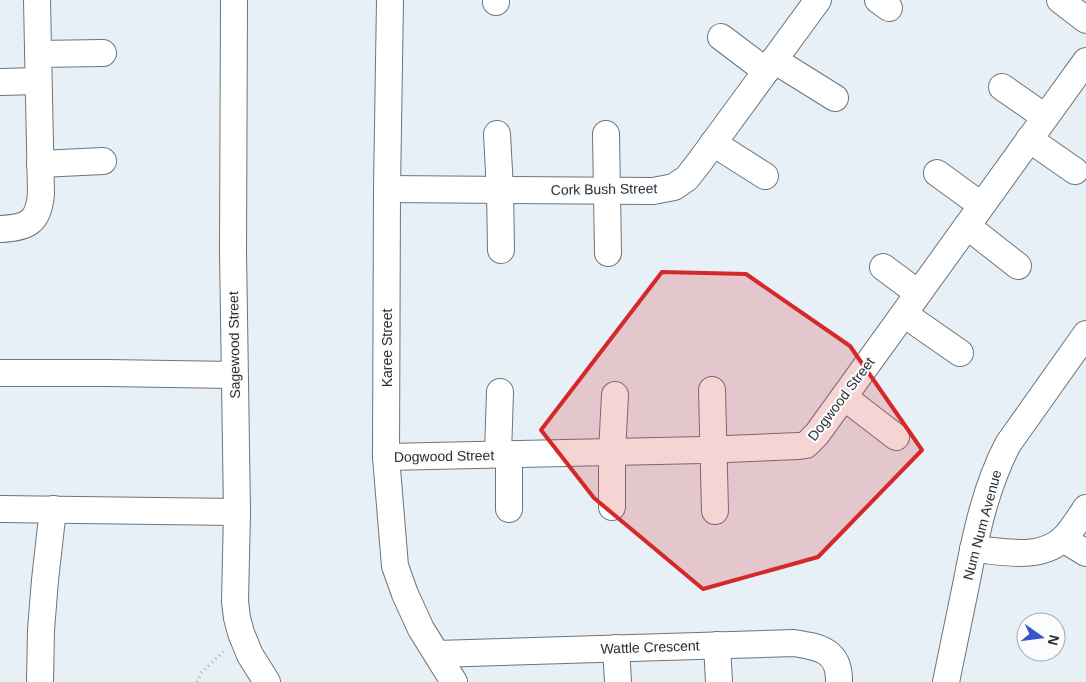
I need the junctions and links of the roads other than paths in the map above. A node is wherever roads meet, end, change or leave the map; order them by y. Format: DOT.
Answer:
graph roads {
  1 [pos="37,0"];
  2 [pos="234,0"];
  3 [pos="390,0"];
  4 [pos="818,0"];
  5 [pos="1060,0"];
  6 [pos="1086,20"];
  7 [pos="721,37"];
  8 [pos="104,53"];
  9 [pos="38,54"];
  10 [pos="1086,61"];
  11 [pos="770,65"];
  12 [pos="38,81"];
  13 [pos="0,82"];
  14 [pos="1002,87"];
  15 [pos="835,98"];
  16 [pos="1045,117"];
  17 [pos="497,134"];
  18 [pos="606,134"];
  19 [pos="1029,139"];
  20 [pos="713,143"];
  21 [pos="104,161"];
  22 [pos="40,164"];
  23 [pos="1075,171"];
  24 [pos="937,173"];
  25 [pos="765,176"];
  26 [pos="387,189"];
  27 [pos="500,190"];
  28 [pos="607,190"];
  29 [pos="982,205"];
  30 [pos="966,226"];
  31 [pos="0,229"];
  32 [pos="500,250"];
  33 [pos="608,253"];
  34 [pos="1018,266"];
  35 [pos="883,267"];
  36 [pos="911,304"];
  37 [pos="1086,334"];
  38 [pos="960,353"];
  39 [pos="0,373"];
  40 [pos="234,375"];
  41 [pos="712,390"];
  42 [pos="500,392"];
  43 [pos="615,394"];
  44 [pos="844,397"];
  45 [pos="896,437"];
  46 [pos="713,450"];
  47 [pos="612,452"];
  48 [pos="504,454"];
  49 [pos="386,457"];
  50 [pos="612,507"];
  51 [pos="1086,508"];
  52 [pos="0,509"];
  53 [pos="53,509"];
  54 [pos="508,509"];
  55 [pos="715,511"];
  56 [pos="236,512"];
  57 [pos="1063,539"];
  58 [pos="973,549"];
  59 [pos="1086,553"];
  60 [pos="717,645"];
  61 [pos="616,648"];
  62 [pos="437,654"];
  63 [pos="40,682"];
  64 [pos="267,682"];
  65 [pos="454,682"];
  66 [pos="618,682"];
  67 [pos="719,682"];
  68 [pos="840,682"];
  69 [pos="946,682"];
  1 -- 9 [label="street"];
  2 -- 40 [label="street, Sagewood Street"];
  3 -- 26 [label="street, Karee Street"];
  4 -- 11 [label="street, Cork Bush Street"];
  5 -- 6 [label="street"];
  7 -- 11 [label="street"];
  8 -- 9 [label="street"];
  9 -- 12 [label="street"];
  10 -- 16 [label="street, Dogwood Street"];
  11 -- 15 [label="street"];
  11 -- 20 [label="street, Cork Bush Street"];
  12 -- 13 [label="street"];
  12 -- 22 [label="street"];
  14 -- 16 [label="street"];
  16 -- 19 [label="street, Dogwood Street"];
  17 -- 27 [label="street"];
  18 -- 28 [label="street"];
  19 -- 23 [label="street"];
  19 -- 29 [label="street, Dogwood Street"];
  20 -- 25 [label="street"];
  20 -- 28 [label="street, Cork Bush Street"];
  21 -- 22 [label="street"];
  22 -- 31 [label="street"];
  24 -- 29 [label="street"];
  26 -- 27 [label="street, Cork Bush Street"];
  26 -- 49 [label="street, Karee Street"];
  27 -- 28 [label="street, Cork Bush Street"];
  27 -- 32 [label="street"];
  28 -- 33 [label="street"];
  29 -- 30 [label="street, Dogwood Street"];
  30 -- 34 [label="street"];
  30 -- 36 [label="street, Dogwood Street"];
  35 -- 36 [label="street"];
  36 -- 38 [label="street"];
  36 -- 44 [label="street, Dogwood Street"];
  37 -- 58 [label="street, Num Num Avenue"];
  39 -- 40 [label="street"];
  40 -- 56 [label="street, Sagewood Street"];
  41 -- 46 [label="street"];
  42 -- 48 [label="street"];
  43 -- 47 [label="street"];
  44 -- 45 [label="street"];
  44 -- 46 [label="street, Dogwood Street"];
  46 -- 47 [label="street, Dogwood Street"];
  46 -- 55 [label="street"];
  47 -- 48 [label="street, Dogwood Street"];
  47 -- 50 [label="street"];
  48 -- 49 [label="street, Dogwood Street"];
  48 -- 54 [label="street"];
  49 -- 62 [label="street, Karee Street"];
  51 -- 57 [label="street"];
  52 -- 53 [label="street"];
  53 -- 56 [label="street"];
  53 -- 63 [label="street"];
  56 -- 64 [label="street, Sagewood Street"];
  57 -- 58 [label="street"];
  57 -- 59 [label="street"];
  58 -- 69 [label="street, Num Num Avenue"];
  60 -- 61 [label="street, Wattle Crescent"];
  60 -- 67 [label="street"];
  60 -- 68 [label="street, Wattle Crescent"];
  61 -- 62 [label="street, Wattle Crescent"];
  61 -- 66 [label="street"];
  62 -- 65 [label="street, Karee Street"];
}
